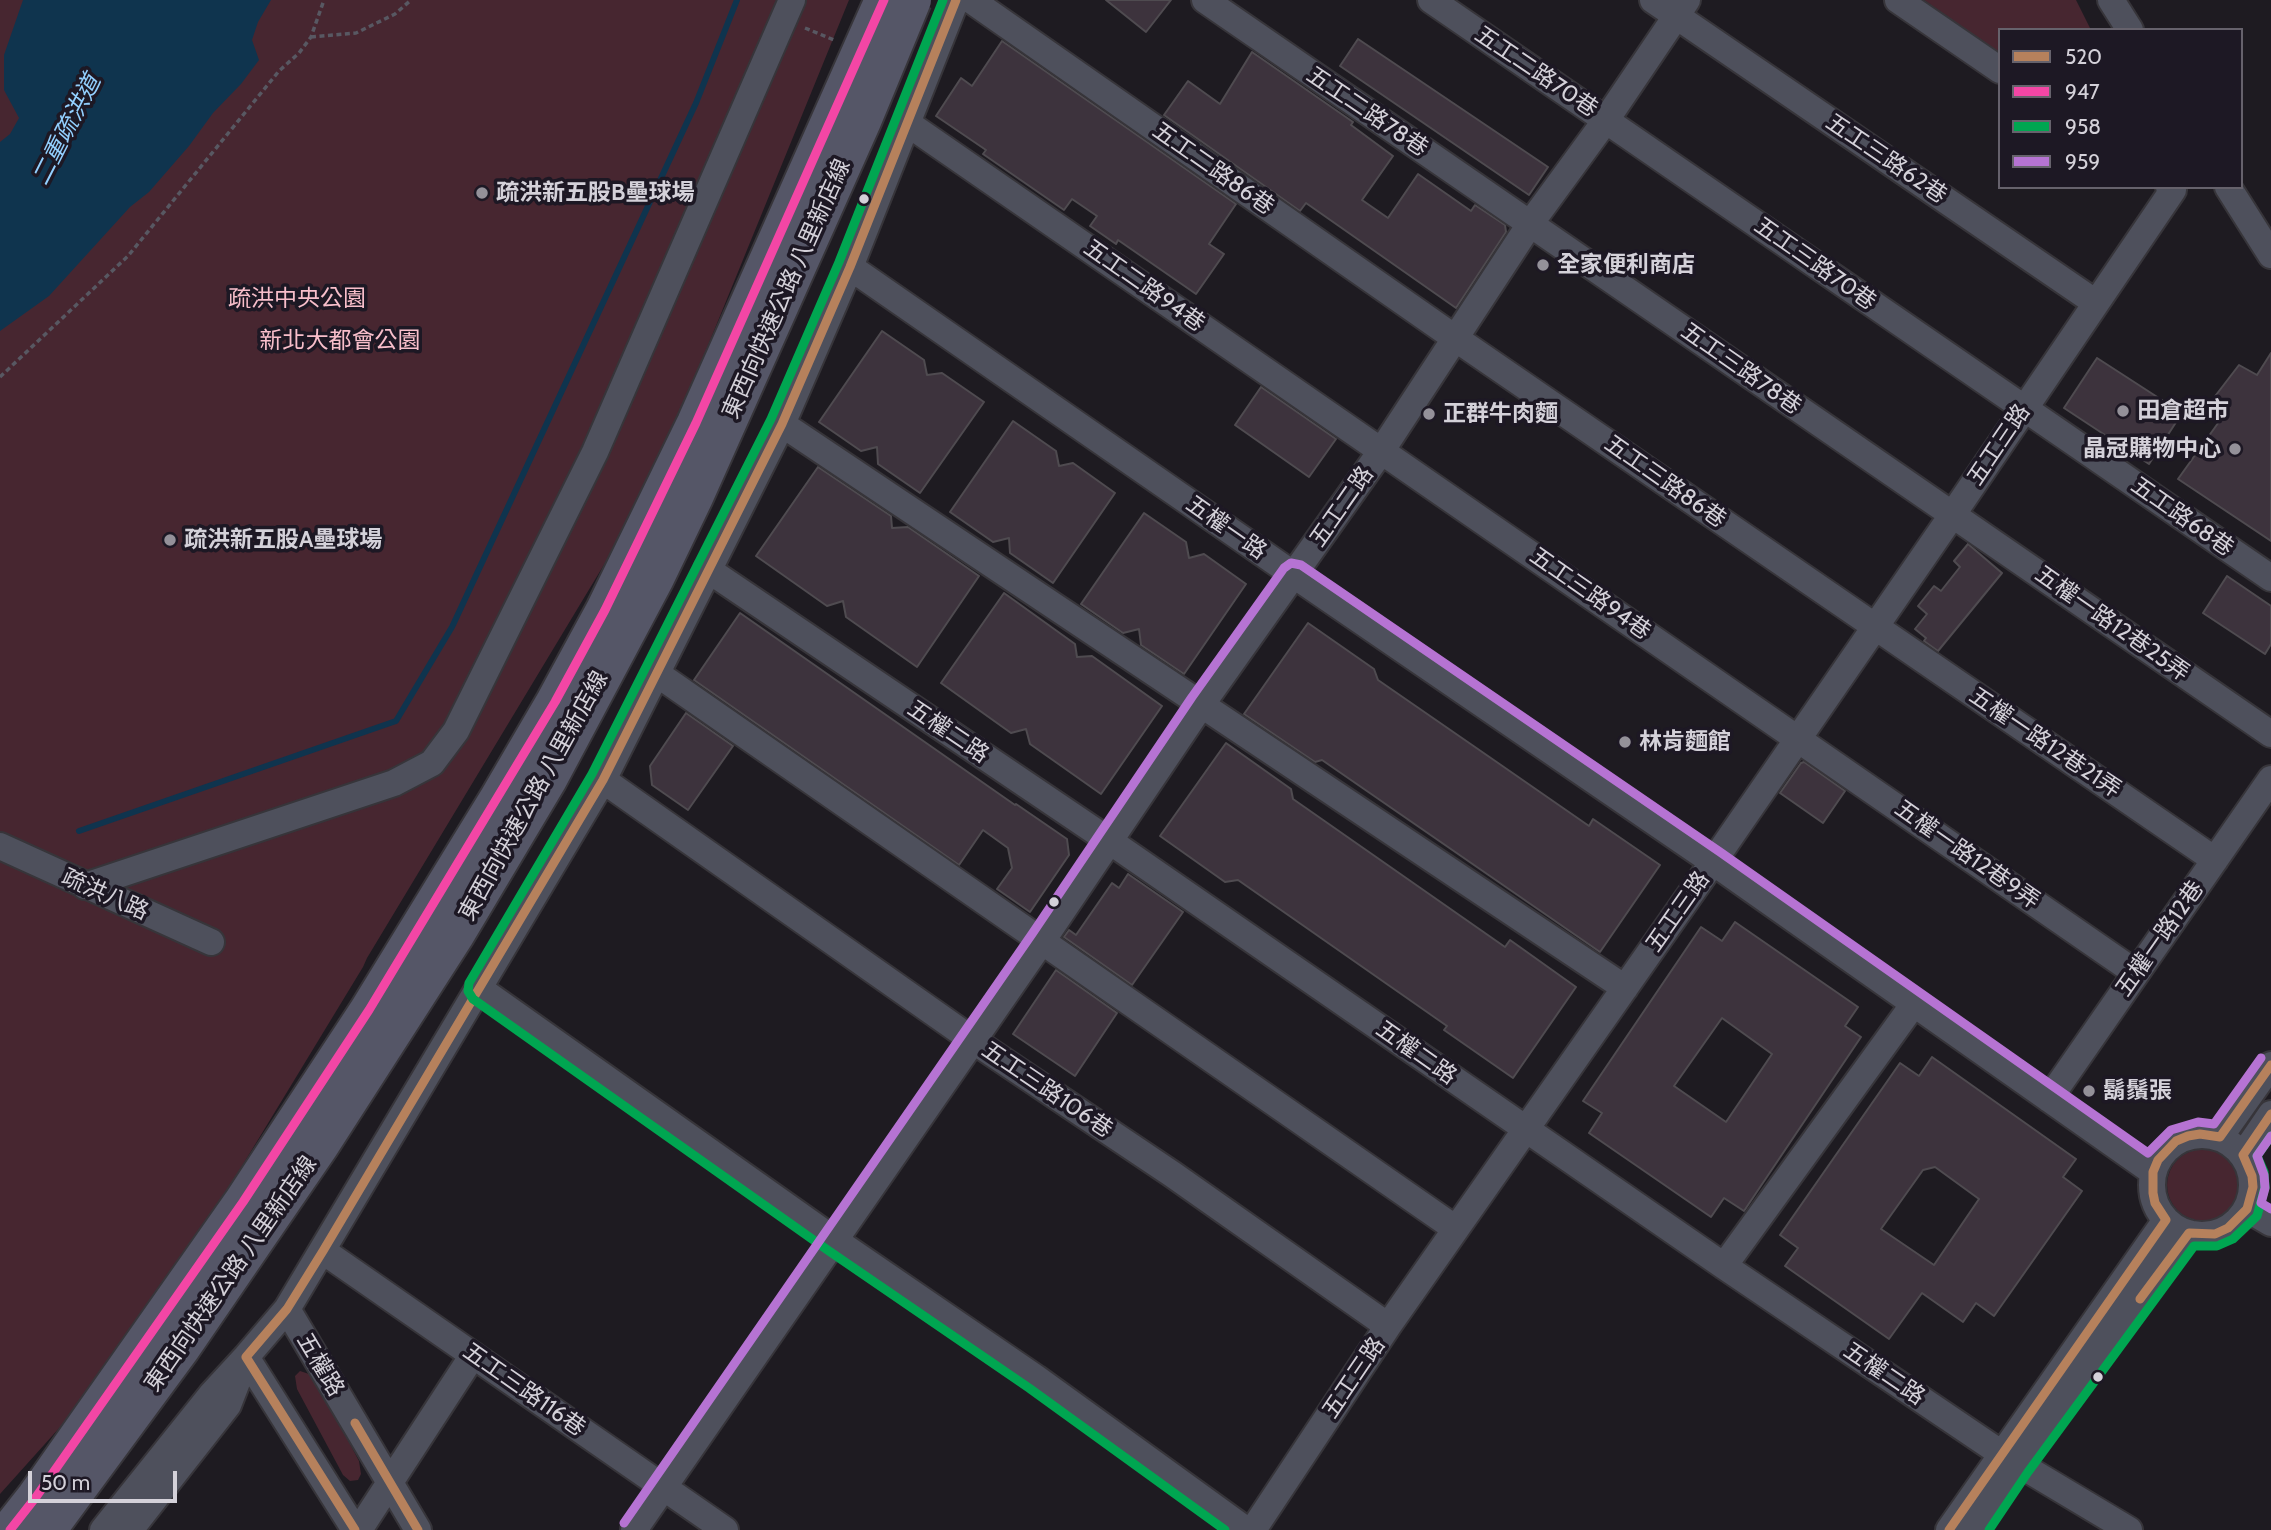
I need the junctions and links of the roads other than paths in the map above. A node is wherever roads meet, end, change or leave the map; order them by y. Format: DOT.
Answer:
graph roads {
  1 [pos="884,0"];
  2 [pos="912,0"];
  3 [pos="956,0"];
  4 [pos="971,0"];
  5 [pos="1205,0"];
  6 [pos="1432,0"];
  7 [pos="1653,0"];
  8 [pos="1898,0"];
  9 [pos="2111,0"];
  10 [pos="1681,8"];
  11 [pos="788,10"];
  12 [pos="2129,28"];
  13 [pos="1998,69"];
  14 [pos="1606,120"];
  15 [pos="907,123"];
  16 [pos="2171,189"];
  17 [pos="2229,189"];
  18 [pos="1530,224"];
  19 [pos="2271,255"];
  20 [pos="850,267"];
  21 [pos="2096,303"];
  22 [pos="1455,338"];
  23 [pos="2023,408"];
  24 [pos="782,424"];
  25 [pos="1382,450"];
  26 [pos="1953,514"];
  27 [pos="707,569"];
  28 [pos="1294,575"];
  29 [pos="2271,578"];
  30 [pos="1874,626"];
  31 [pos="656,673"];
  32 [pos="1202,704"];
  33 [pos="2271,734"];
  34 [pos="1798,738"];
  35 [pos="2271,779"];
  36 [pos="603,780"];
  37 [pos="1111,842"];
  38 [pos="0,846"];
  39 [pos="2215,860"];
  40 [pos="1713,862"];
  41 [pos="85,886"];
  42 [pos="211,942"];
  43 [pos="1042,942"];
  44 [pos="2136,973"];
  45 [pos="1625,988"];
  46 [pos="480,989"];
  47 [pos="1913,1004"];
  48 [pos="974,1041"];
  49 [pos="2271,1065"];
  50 [pos="2049,1099"];
  51 [pos="2271,1114"];
  52 [pos="1526,1129"];
  53 [pos="2220,1137"];
  54 [pos="2243,1155"];
  55 [pos="2154,1172"];
  56 [pos="2246,1209"];
  57 [pos="2271,1223"];
  58 [pos="2177,1227"];
  59 [pos="1456,1229"];
  60 [pos="836,1241"];
  61 [pos="323,1251"];
  62 [pos="1724,1266"];
  63 [pos="287,1309"];
  64 [pos="1388,1326"];
  65 [pos="473,1355"];
  66 [pos="246,1357"];
  67 [pos="2010,1459"];
  68 [pos="389,1481"];
  69 [pos="663,1487"];
  70 [pos="10,1530"];
  71 [pos="47,1530"];
  72 [pos="103,1530"];
  73 [pos="130,1530"];
  74 [pos="357,1530"];
  75 [pos="418,1530"];
  76 [pos="634,1530"];
  77 [pos="725,1530"];
  78 [pos="1246,1530"];
  79 [pos="1253,1530"];
  80 [pos="1949,1530"];
  81 [pos="1974,1530"];
  82 [pos="2129,1530"];
  1 -- 70 [label="highway, 東西向快速公路 八里新店線, bridge"];
  2 -- 71 [label="highway, 東西向快速公路 八里新店線, bridge"];
  3 -- 15 [label="street"];
  4 -- 22 [label="street, 五工二路86巷"];
  5 -- 18 [label="street, 五工二路78巷"];
  6 -- 14 [label="street, 五工二路70巷"];
  7 -- 10 [label="street, 五工三路62巷"];
  8 -- 13 [label="street"];
  9 -- 12 [label="street"];
  10 -- 14 [label="street, 五工二路"];
  10 -- 21 [label="street, 五工三路62巷"];
  11 -- 41 [label="street"];
  14 -- 18 [label="street, 五工二路"];
  14 -- 23 [label="street, 五工三路70巷"];
  15 -- 20 [label="street"];
  15 -- 25 [label="street, 五工二路94巷"];
  16 -- 21 [label="street, 五工三路"];
  17 -- 19 [label="street"];
  18 -- 22 [label="street, 五工二路"];
  18 -- 26 [label="street, 五工三路78巷"];
  20 -- 24 [label="street"];
  20 -- 28 [label="street, 五權一路"];
  21 -- 23 [label="street, 五工三路"];
  22 -- 25 [label="street, 五工二路"];
  22 -- 30 [label="street, 五工三路86巷"];
  23 -- 26 [label="street, 五工三路"];
  23 -- 29 [label="street, 五工路68巷"];
  24 -- 27 [label="street"];
  24 -- 32 [label="street"];
  25 -- 28 [label="street, 五工二路"];
  25 -- 34 [label="street, 五工三路94巷"];
  26 -- 30 [label="street, 五工三路"];
  26 -- 33 [label="street, 五權一路12巷25弄"];
  27 -- 31 [label="street"];
  27 -- 37 [label="street, 五權二路"];
  28 -- 32 [label="street, 五工二路"];
  28 -- 40 [label="street, 五權一路"];
  30 -- 34 [label="street, 五工三路"];
  30 -- 39 [label="street, 五權一路12巷21弄"];
  31 -- 36 [label="street"];
  31 -- 43 [label="street"];
  32 -- 37 [label="street, 五工二路"];
  32 -- 45 [label="street"];
  34 -- 40 [label="street, 五工三路"];
  34 -- 44 [label="street, 五權一路12巷9弄"];
  35 -- 39 [label="street, 五權一路12巷"];
  36 -- 46 [label="street"];
  36 -- 48 [label="street, 五工三路106巷"];
  37 -- 43 [label="street, 五工二路"];
  37 -- 52 [label="street, 五權二路"];
  38 -- 41 [label="street, 疏洪八路"];
  39 -- 44 [label="street, 五權一路12巷"];
  40 -- 45 [label="street, 五工三路"];
  40 -- 47 [label="street, 五權一路"];
  41 -- 42 [label="street, 疏洪八路"];
  43 -- 48 [label="street, 五工二路"];
  43 -- 59 [label="street"];
  44 -- 50 [label="street, 五權一路12巷"];
  45 -- 52 [label="street, 五工三路"];
  46 -- 60 [label="street"];
  46 -- 61 [label="street"];
  47 -- 50 [label="street, 五權一路"];
  47 -- 62 [label="street"];
  48 -- 60 [label="street, 五工二路"];
  48 -- 64 [label="street, 五工三路106巷"];
  49 -- 53 [label="street"];
  50 -- 55 [label="street, 五權一路"];
  51 -- 54 [label="street"];
  52 -- 59 [label="street, 五工三路"];
  52 -- 62 [label="street, 五權二路"];
  53 -- 54 [label="street"];
  53 -- 55 [label="street"];
  54 -- 56 [label="street"];
  55 -- 58 [label="street"];
  56 -- 57 [label="street"];
  56 -- 58 [label="street"];
  58 -- 67 [label="street"];
  59 -- 64 [label="street, 五工三路"];
  60 -- 69 [label="street, 五工二路"];
  60 -- 78 [label="street"];
  61 -- 63 [label="street"];
  61 -- 65 [label="street, 五工三路116巷"];
  62 -- 67 [label="street, 五權二路"];
  63 -- 66 [label="street"];
  63 -- 68 [label="street, 五權路"];
  64 -- 79 [label="street, 五工三路"];
  65 -- 68 [label="street"];
  65 -- 69 [label="street, 五工三路116巷"];
  66 -- 72 [label="street"];
  66 -- 73 [label="street"];
  66 -- 74 [label="street"];
  67 -- 80 [label="street"];
  67 -- 81 [label="street"];
  67 -- 82 [label="street, 五權二路"];
  68 -- 74 [label="street"];
  68 -- 75 [label="street, 五權路"];
  69 -- 76 [label="street, 五工二路"];
  69 -- 77 [label="street, 五工三路116巷"];
}
